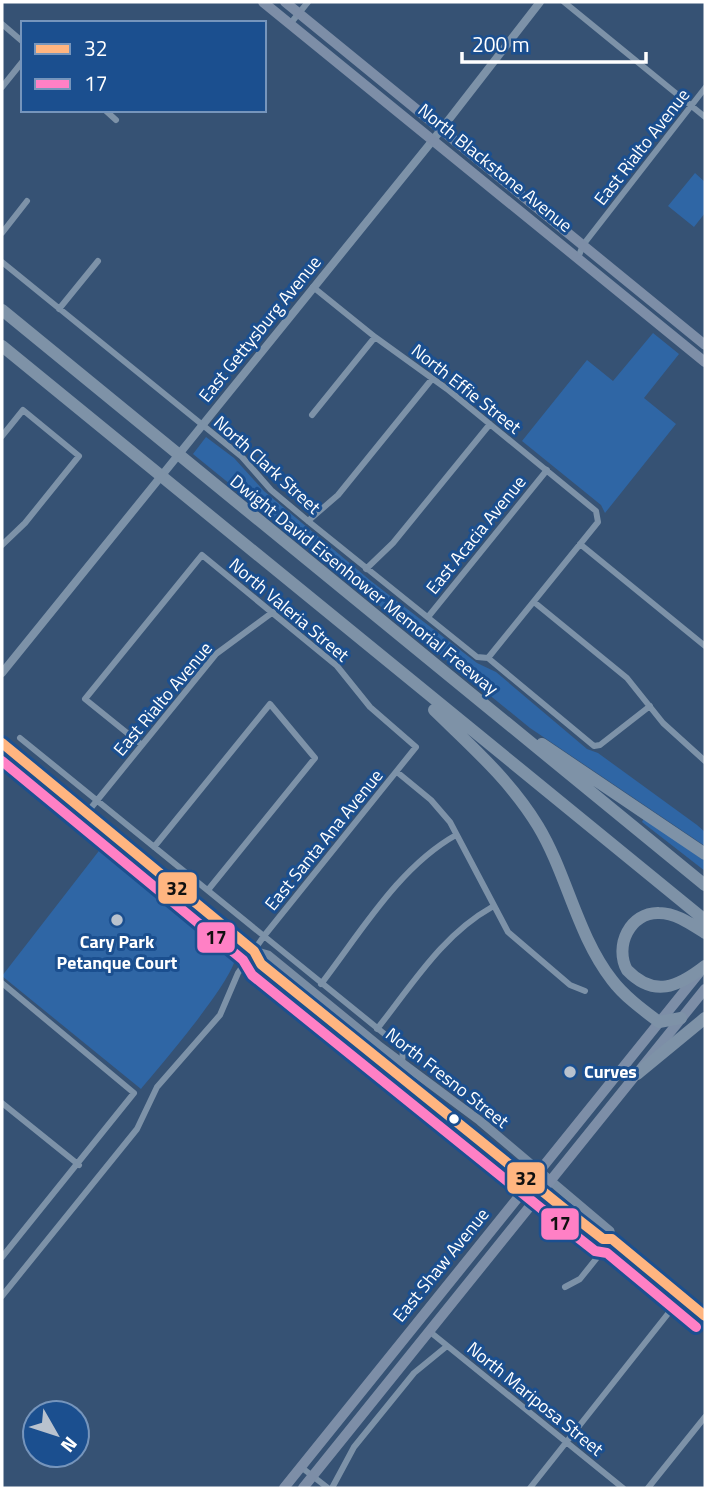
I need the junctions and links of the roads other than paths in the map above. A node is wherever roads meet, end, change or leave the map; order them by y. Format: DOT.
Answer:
graph roads {
  1 [pos="263,2"];
  2 [pos="285,2"];
  3 [pos="307,2"];
  4 [pos="540,2"];
  5 [pos="564,2"];
  6 [pos="299,13"];
  7 [pos="2,24"];
  8 [pos="290,24"];
  9 [pos="21,40"];
  10 [pos="21,63"];
  11 [pos="2,87"];
  12 [pos="705,88"];
  13 [pos="691,106"];
  14 [pos="106,112"];
  15 [pos="705,117"];
  16 [pos="116,120"];
  17 [pos="441,129"];
  18 [pos="433,140"];
  19 [pos="27,201"];
  20 [pos="2,233"];
  21 [pos="583,245"];
  22 [pos="578,258"];
  23 [pos="98,261"];
  24 [pos="2,262"];
  25 [pos="313,287"];
  26 [pos="59,309"];
  27 [pos="2,310"];
  28 [pos="375,337"];
  29 [pos="2,345"];
  30 [pos="705,345"];
  31 [pos="705,362"];
  32 [pos="432,379"];
  33 [pos="312,415"];
  34 [pos="490,424"];
  35 [pos="202,426"];
  36 [pos="2,436"];
  37 [pos="547,470"];
  38 [pos="308,521"];
  39 [pos="580,544"];
  40 [pos="2,545"];
  41 [pos="366,569"];
  42 [pos="534,602"];
  43 [pos="273,612"];
  44 [pos="428,617"];
  45 [pos="705,646"];
  46 [pos="486,659"];
  47 [pos="426,660"];
  48 [pos="390,665"];
  49 [pos="2,673"];
  50 [pos="650,706"];
  51 [pos="20,738"];
  52 [pos="2,743"];
  53 [pos="142,745"];
  54 [pos="416,747"];
  55 [pos="705,761"];
  56 [pos="397,772"];
  57 [pos="97,801"];
  58 [pos="612,811"];
  59 [pos="86,814"];
  60 [pos="456,835"];
  61 [pos="154,847"];
  62 [pos="705,854"];
  63 [pos="705,878"];
  64 [pos="705,885"];
  65 [pos="208,890"];
  66 [pos="492,907"];
  67 [pos="705,920"];
  68 [pos="705,933"];
  69 [pos="264,936"];
  70 [pos="254,951"];
  71 [pos="705,966"];
  72 [pos="2,983"];
  73 [pos="321,984"];
  74 [pos="705,989"];
  75 [pos="585,991"];
  76 [pos="681,1018"];
  77 [pos="705,1018"];
  78 [pos="659,1022"];
  79 [pos="377,1029"];
  80 [pos="402,1063"];
  81 [pos="636,1074"];
  82 [pos="401,1076"];
  83 [pos="440,1091"];
  84 [pos="2,1103"];
  85 [pos="79,1165"];
  86 [pos="539,1171"];
  87 [pos="530,1181"];
  88 [pos="551,1182"];
  89 [pos="543,1191"];
  90 [pos="612,1240"];
  91 [pos="2,1257"];
  92 [pos="456,1275"];
  93 [pos="565,1287"];
  94 [pos="2,1296"];
  95 [pos="682,1296"];
  96 [pos="705,1316"];
  97 [pos="421,1318"];
  98 [pos="429,1331"];
  99 [pos="447,1346"];
  100 [pos="388,1382"];
  101 [pos="705,1417"];
  102 [pos="567,1443"];
  103 [pos="301,1467"];
  104 [pos="313,1476"];
  105 [pos="284,1488"];
  106 [pos="303,1488"];
  107 [pos="330,1488"];
  108 [pos="530,1488"];
  109 [pos="623,1488"];
  110 [pos="648,1488"];
  1 -- 8 [label="main road, North Blackstone Avenue"];
  2 -- 6 [label="main road, North Blackstone Avenue"];
  3 -- 6 [label="street"];
  4 -- 17 [label="street, East Gettysburg Avenue"];
  5 -- 13 [label="street"];
  6 -- 8 [label="street"];
  6 -- 17 [label="main road, North Blackstone Avenue"];
  7 -- 9 [label="street"];
  8 -- 18 [label="main road, North Blackstone Avenue"];
  10 -- 11 [label="street"];
  12 -- 13 [label="street, East Rialto Avenue"];
  13 -- 15 [label="street"];
  13 -- 21 [label="street, East Rialto Avenue"];
  14 -- 16 [label="street"];
  17 -- 18 [label="street, East Gettysburg Avenue"];
  17 -- 21 [label="main road, North Blackstone Avenue"];
  18 -- 22 [label="main road, North Blackstone Avenue"];
  18 -- 25 [label="street, East Gettysburg Avenue"];
  19 -- 20 [label="street"];
  21 -- 22 [label="street, East Rialto Avenue"];
  21 -- 30 [label="main road, North Blackstone Avenue"];
  22 -- 31 [label="main road, North Blackstone Avenue"];
  23 -- 26 [label="street"];
  24 -- 26 [label="street, North Clark Street"];
  25 -- 28 [label="street, North Effie Street"];
  25 -- 35 [label="street, East Gettysburg Avenue"];
  26 -- 35 [label="street, North Clark Street"];
  27 -- 47 [label="highway, Dwight David Eisenhower Memorial Freeway"];
  28 -- 32 [label="street, North Effie Street"];
  28 -- 33 [label="street"];
  29 -- 48 [label="highway"];
  32 -- 34 [label="street, North Effie Street"];
  32 -- 38 [label="street"];
  34 -- 37 [label="street, North Effie Street"];
  34 -- 41 [label="street"];
  35 -- 38 [label="street, North Clark Street"];
  35 -- 49 [label="street, East Gettysburg Avenue"];
  36 -- 40 [label="street"];
  37 -- 39 [label="street, North Effie Street"];
  37 -- 44 [label="street, East Acacia Avenue"];
  38 -- 41 [label="street, North Clark Street"];
  39 -- 42 [label="street"];
  39 -- 45 [label="street"];
  41 -- 44 [label="street, North Clark Street"];
  42 -- 46 [label="street"];
  42 -- 50 [label="street"];
  43 -- 53 [label="street, East Rialto Avenue"];
  43 -- 53 [label="street, North Valeria Street"];
  43 -- 54 [label="street, North Valeria Street"];
  44 -- 46 [label="street, North Clark Street"];
  46 -- 50 [label="street, North Clark Street"];
  47 -- 58 [label="highway, Dwight David Eisenhower Memorial Freeway"];
  47 -- 62 [label="highway"];
  48 -- 67 [label="highway"];
  48 -- 78 [label="highway"];
  50 -- 55 [label="street"];
  51 -- 57 [label="street"];
  52 -- 59 [label="main road, North Fresno Street"];
  53 -- 57 [label="street, East Rialto Avenue"];
  54 -- 56 [label="street, East Santa Ana Avenue"];
  56 -- 60 [label="street"];
  56 -- 69 [label="street, East Santa Ana Avenue"];
  57 -- 59 [label="street, East Rialto Avenue"];
  57 -- 61 [label="street"];
  58 -- 63 [label="highway"];
  58 -- 64 [label="highway, Dwight David Eisenhower Memorial Freeway"];
  59 -- 70 [label="main road, North Fresno Street"];
  60 -- 66 [label="street"];
  60 -- 73 [label="street"];
  61 -- 65 [label="street"];
  61 -- 65 [label="street"];
  65 -- 69 [label="street"];
  66 -- 75 [label="street"];
  66 -- 79 [label="street"];
  68 -- 71 [label="highway"];
  69 -- 70 [label="street, East Santa Ana Avenue"];
  69 -- 73 [label="street"];
  70 -- 80 [label="main road, North Fresno Street"];
  70 -- 82 [label="main road, North Fresno Street"];
  70 -- 94 [label="street, East Santa Ana Avenue"];
  71 -- 78 [label="main road, East Shaw Avenue"];
  72 -- 85 [label="street"];
  73 -- 79 [label="street"];
  74 -- 76 [label="main road, East Shaw Avenue"];
  76 -- 78 [label="highway"];
  76 -- 81 [label="main road, East Shaw Avenue"];
  77 -- 81 [label="highway"];
  78 -- 86 [label="main road, East Shaw Avenue"];
  79 -- 80 [label="street"];
  80 -- 83 [label="main road, North Fresno Street"];
  81 -- 88 [label="main road, East Shaw Avenue"];
  82 -- 83 [label="main road"];
  82 -- 87 [label="main road, North Fresno Street"];
  83 -- 86 [label="main road, North Fresno Street"];
  84 -- 85 [label="street"];
  85 -- 91 [label="street"];
  86 -- 87 [label="main road, East Shaw Avenue"];
  86 -- 88 [label="main road, North Fresno Street"];
  87 -- 89 [label="main road, North Fresno Street"];
  87 -- 92 [label="main road, East Shaw Avenue"];
  88 -- 89 [label="main road, East Shaw Avenue"];
  88 -- 90 [label="main road, North Fresno Street"];
  89 -- 90 [label="main road, North Fresno Street"];
  89 -- 98 [label="main road, East Shaw Avenue"];
  90 -- 93 [label="street"];
  90 -- 95 [label="main road, North Fresno Street"];
  92 -- 97 [label="main road, East Shaw Avenue"];
  92 -- 98 [label="main road"];
  95 -- 96 [label="main road, North Fresno Street"];
  95 -- 102 [label="street"];
  97 -- 100 [label="main road"];
  97 -- 103 [label="main road, East Shaw Avenue"];
  98 -- 99 [label="street, North Mariposa Street"];
  98 -- 100 [label="main road, East Shaw Avenue"];
  99 -- 102 [label="street, North Mariposa Street"];
  99 -- 107 [label="street"];
  100 -- 104 [label="main road, East Shaw Avenue"];
  101 -- 110 [label="street"];
  102 -- 108 [label="street"];
  102 -- 109 [label="street, North Mariposa Street"];
  103 -- 104 [label="street"];
  103 -- 105 [label="main road, East Shaw Avenue"];
  104 -- 106 [label="main road, East Shaw Avenue"];
  104 -- 107 [label="street"];
}
